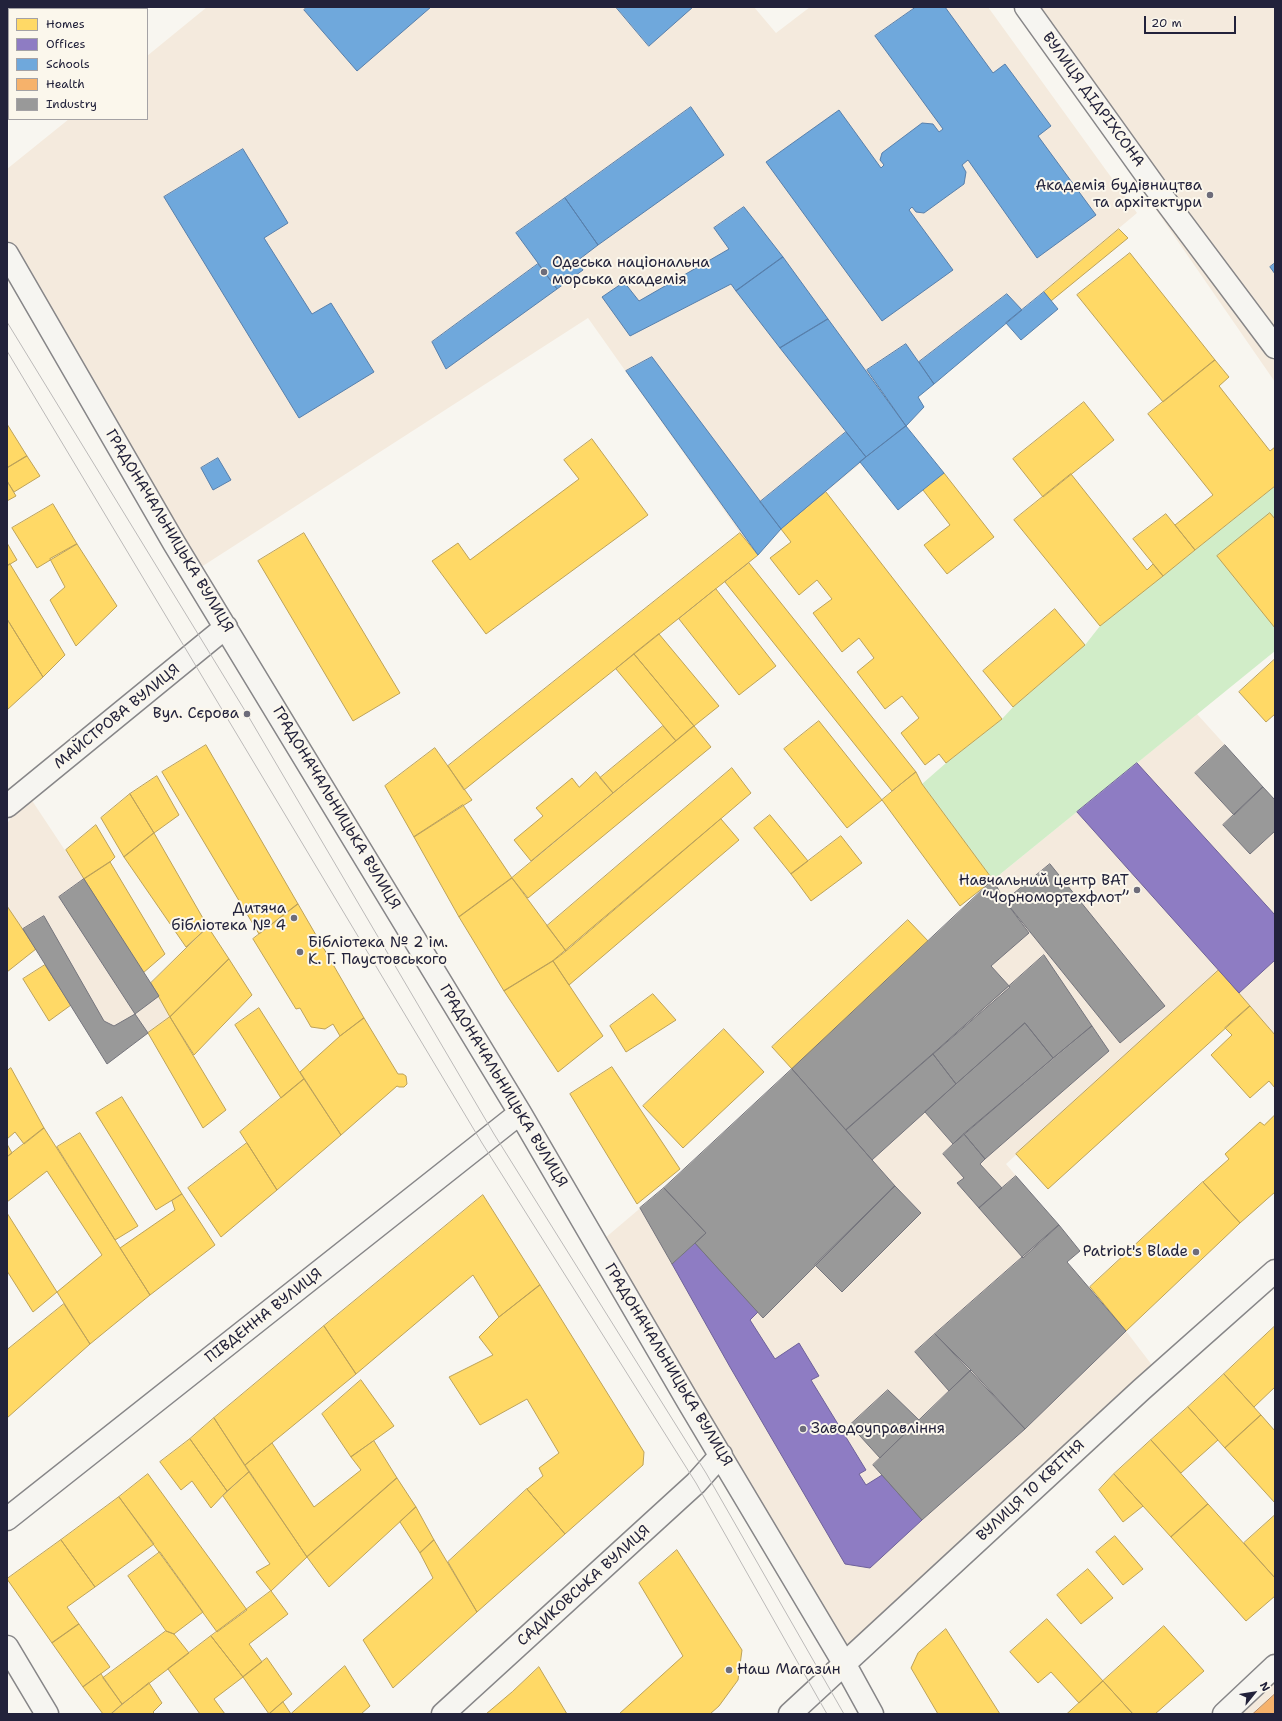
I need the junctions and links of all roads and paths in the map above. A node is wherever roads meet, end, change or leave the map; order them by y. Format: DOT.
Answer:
graph roads {
  1 [pos="1026,7"];
  2 [pos="7,254"];
  3 [pos="1275,347"];
  4 [pos="226,627"];
  5 [pos="7,806"];
  6 [pos="520,1113"];
  7 [pos="1275,1272"];
  8 [pos="721,1455"];
  9 [pos="7,1520"];
  10 [pos="7,1646"];
  11 [pos="844,1663"];
  12 [pos="1275,1666"];
  13 [pos="47,1714"];
  14 [pos="443,1714"];
  15 [pos="790,1714"];
  16 [pos="872,1714"];
  17 [pos="1224,1714"];
  1 -- 3 [label="street, ВУЛИЦЯ ДІДРІХСОНА"];
  2 -- 4 [label="street, ГРАДОНАЧАЛЬНИЦЬКА ВУЛИЦЯ"];
  4 -- 5 [label="street, МАЙСТРОВА ВУЛИЦЯ"];
  4 -- 6 [label="street, ГРАДОНАЧАЛЬНИЦЬКА ВУЛИЦЯ"];
  6 -- 8 [label="street, ГРАДОНАЧАЛЬНИЦЬКА ВУЛИЦЯ"];
  6 -- 9 [label="street, ПІВДЕННА ВУЛИЦЯ"];
  7 -- 11 [label="street, ВУЛИЦЯ 10 КВІТНЯ"];
  8 -- 11 [label="street, ГРАДОНАЧАЛЬНИЦЬКА ВУЛИЦЯ"];
  8 -- 14 [label="street, САДИКОВСЬКА ВУЛИЦЯ"];
  10 -- 13 [label="street"];
  11 -- 15 [label="street, ВУЛИЦЯ 10 КВІТНЯ"];
  11 -- 16 [label="street, ГРАДОНАЧАЛЬНИЦЬКА ВУЛИЦЯ"];
  12 -- 17 [label="street"];
}
